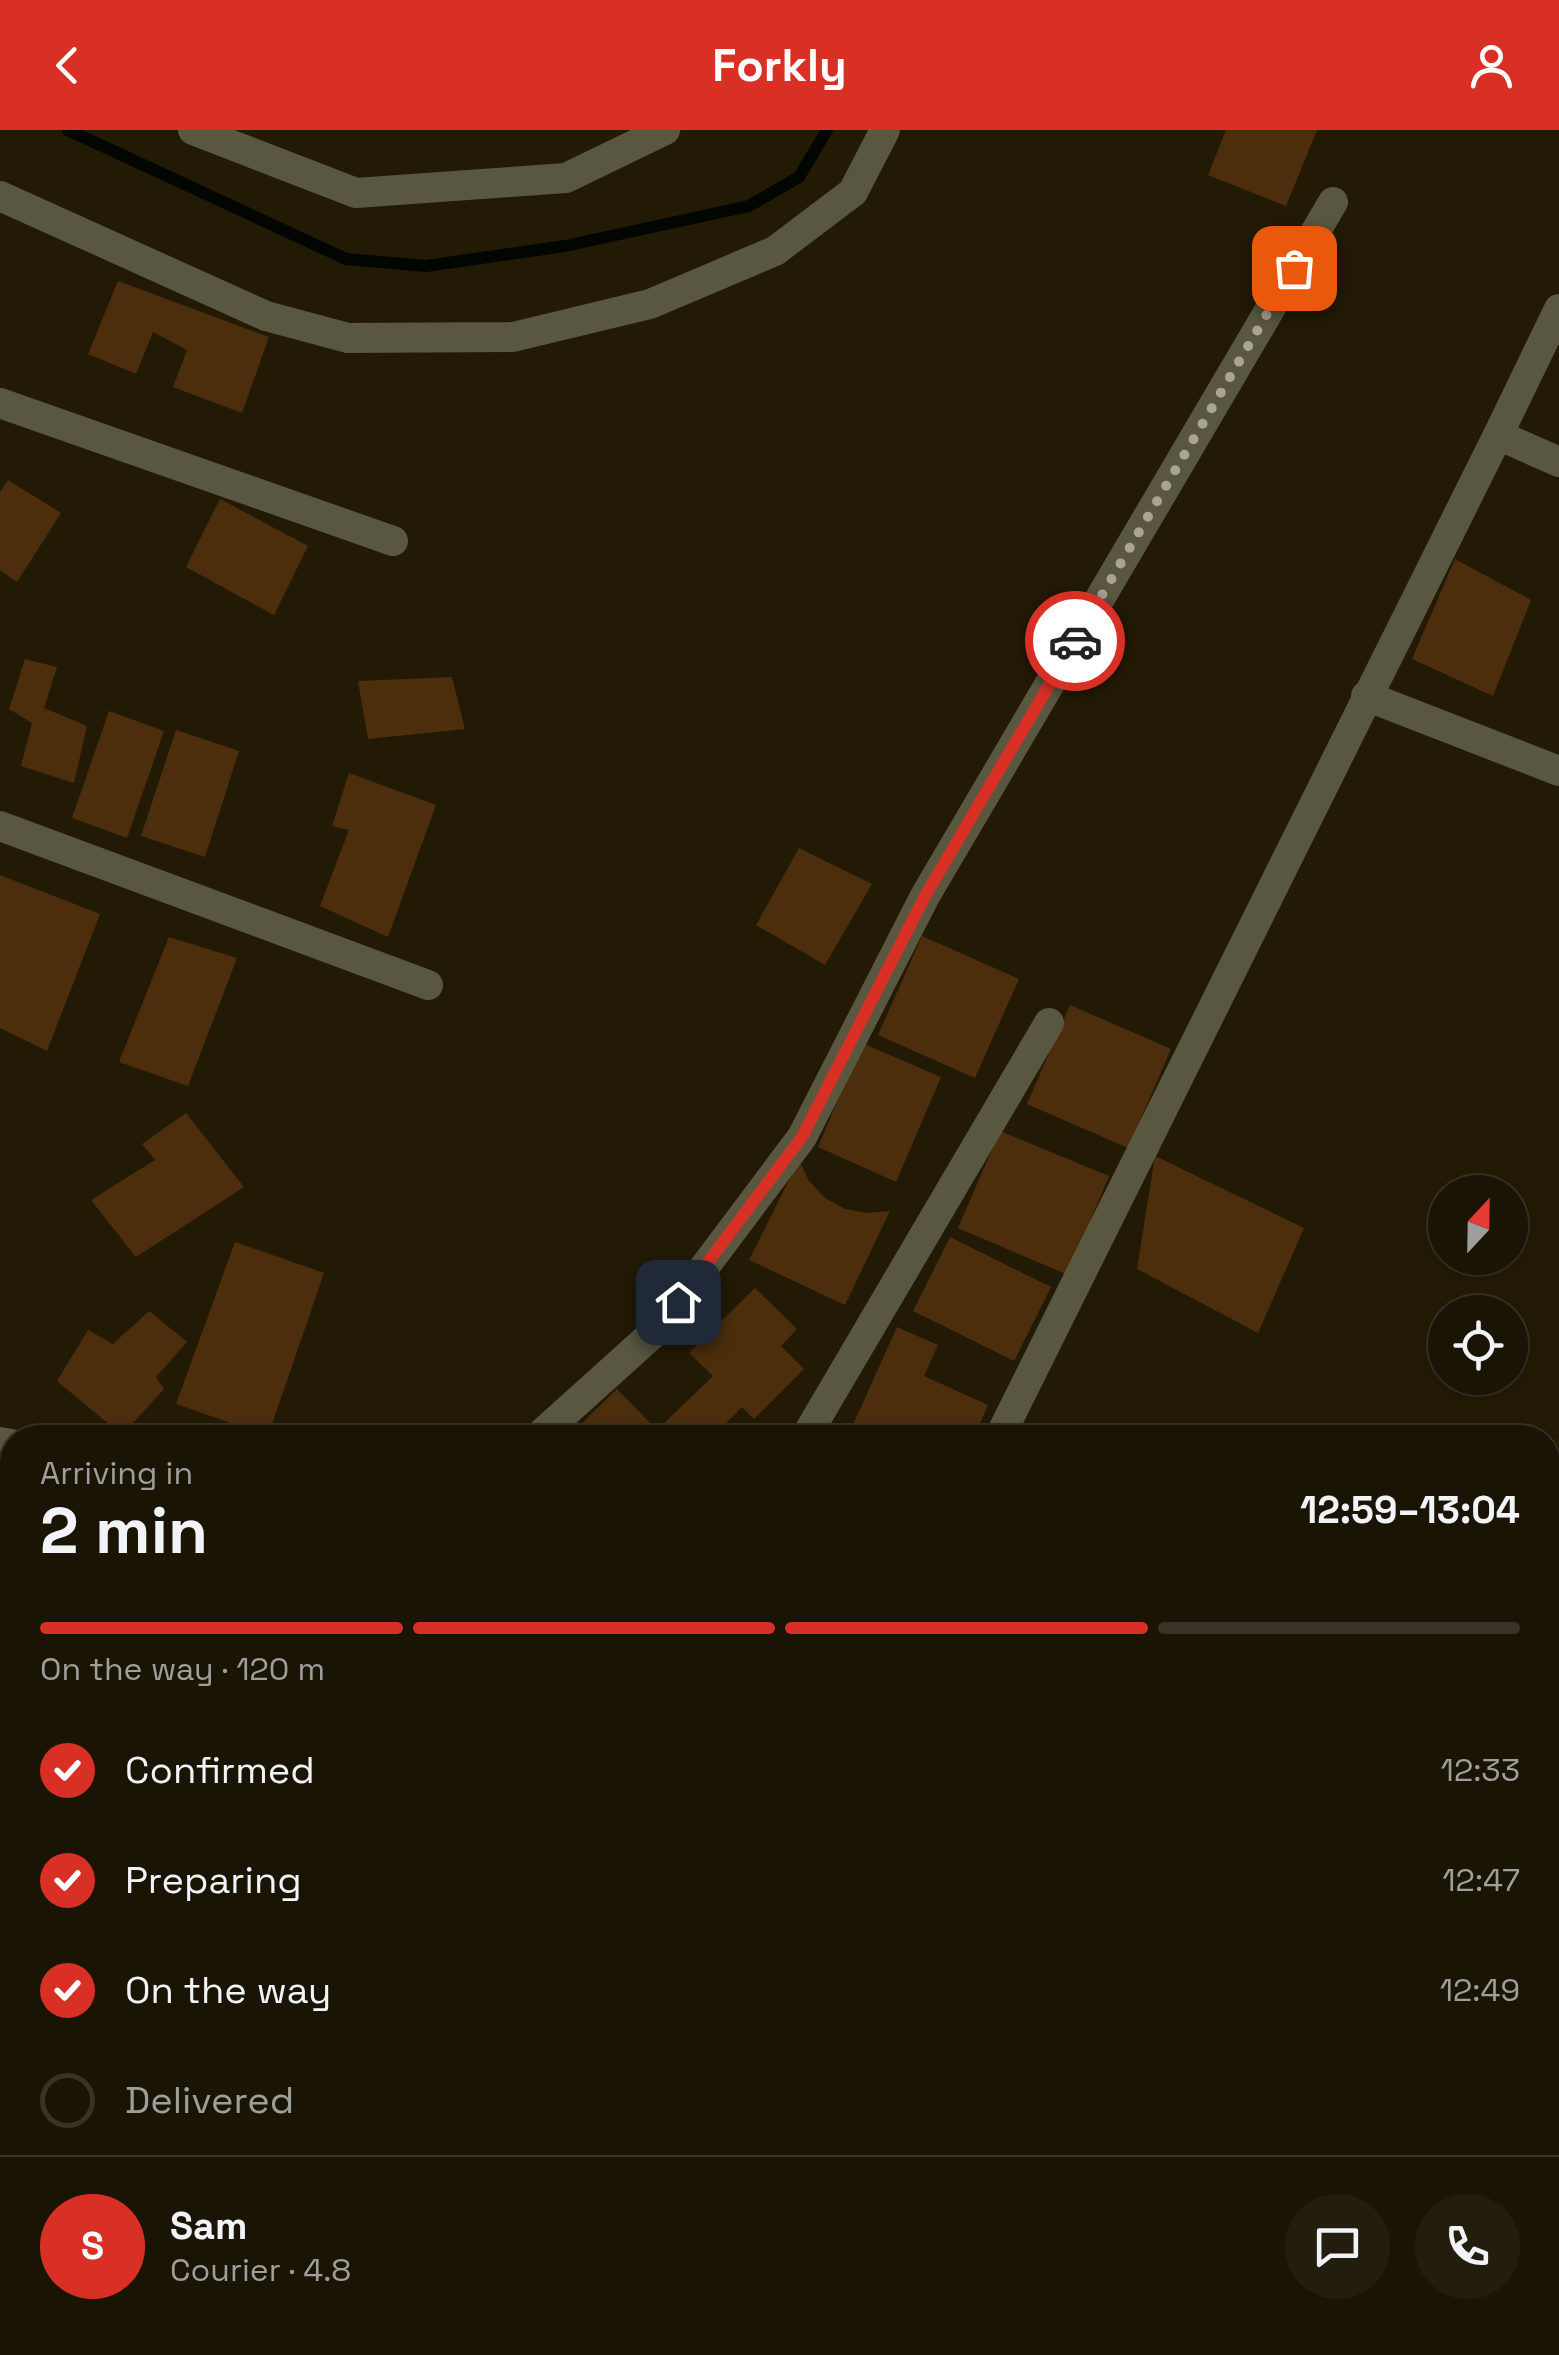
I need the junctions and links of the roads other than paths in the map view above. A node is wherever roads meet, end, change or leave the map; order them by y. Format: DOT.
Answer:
graph roads {
  1 [pos="193,130"];
  2 [pos="665,130"];
  3 [pos="885,130"];
  4 [pos="0,196"];
  5 [pos="1333,202"];
  6 [pos="1559,309"];
  7 [pos="0,404"];
  8 [pos="1498,435"];
  9 [pos="1559,462"];
  10 [pos="393,541"];
  11 [pos="1366,696"];
  12 [pos="1559,771"];
  13 [pos="0,826"];
  14 [pos="428,985"];
  15 [pos="1049,1023"];
  16 [pos="551,1425"];
  17 [pos="813,1425"];
  18 [pos="1006,1425"];
  1 -- 2 [label="street"];
  3 -- 4 [label="street"];
  5 -- 16 [label="street"];
  6 -- 8 [label="street"];
  7 -- 10 [label="street"];
  8 -- 9 [label="street"];
  8 -- 11 [label="street"];
  11 -- 12 [label="street"];
  11 -- 18 [label="street"];
  13 -- 14 [label="street"];
  15 -- 17 [label="street"];
}
